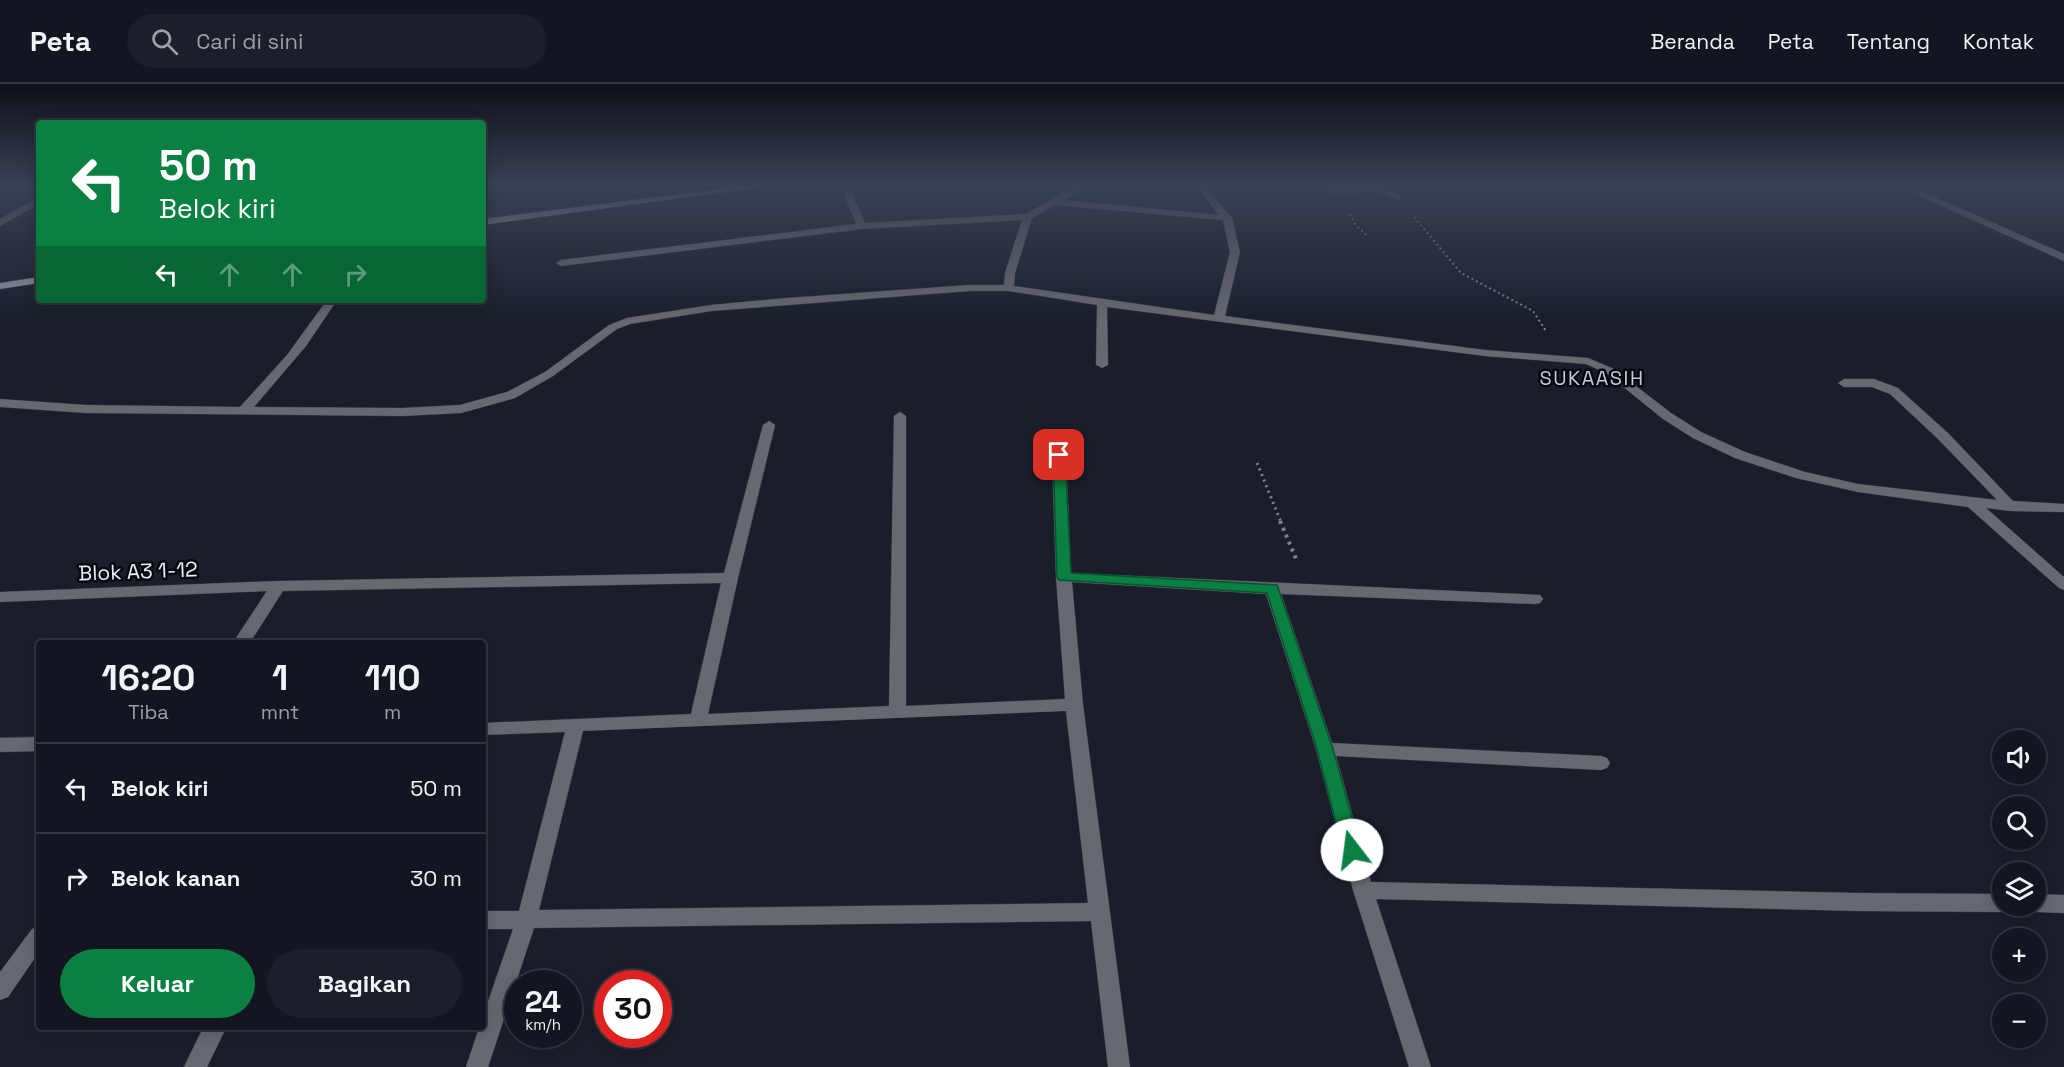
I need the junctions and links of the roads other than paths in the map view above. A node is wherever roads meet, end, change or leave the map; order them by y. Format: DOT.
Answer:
graph roads {
  1 [pos="808,232"];
  2 [pos="1023,232"];
  3 [pos="1230,232"];
  4 [pos="2005,232"];
  5 [pos="2064,258"];
  6 [pos="561,263"];
  7 [pos="36,280"];
  8 [pos="0,286"];
  9 [pos="1009,288"];
  10 [pos="330,303"];
  11 [pos="1102,303"];
  12 [pos="1219,318"];
  13 [pos="1101,365"];
  14 [pos="1844,383"];
  15 [pos="0,403"];
  16 [pos="244,410"];
  17 [pos="900,416"];
  18 [pos="769,425"];
  19 [pos="1059,455"];
  20 [pos="1972,503"];
  21 [pos="2011,507"];
  22 [pos="2064,508"];
  23 [pos="1064,577"];
  24 [pos="730,578"];
  25 [pos="2064,585"];
  26 [pos="278,586"];
  27 [pos="1272,589"];
  28 [pos="0,597"];
  29 [pos="1535,599"];
  30 [pos="243,640"];
  31 [pos="1074,705"];
  32 [pos="897,713"];
  33 [pos="698,721"];
  34 [pos="576,725"];
  35 [pos="486,729"];
  36 [pos="36,744"];
  37 [pos="0,745"];
  38 [pos="1325,749"];
  39 [pos="1601,763"];
  40 [pos="1363,890"];
  41 [pos="1992,903"];
  42 [pos="2046,903"];
  43 [pos="2064,904"];
  44 [pos="1101,912"];
  45 [pos="527,919"];
  46 [pos="486,920"];
  47 [pos="36,942"];
  48 [pos="0,990"];
  49 [pos="214,1030"];
  50 [pos="195,1067"];
  51 [pos="477,1067"];
  52 [pos="1119,1067"];
  53 [pos="1420,1067"];
  1 -- 6 [label="street"];
  2 -- 9 [label="street"];
  3 -- 12 [label="street"];
  4 -- 5 [label="street"];
  7 -- 8 [label="street"];
  9 -- 11 [label="street"];
  9 -- 16 [label="street"];
  10 -- 16 [label="street"];
  11 -- 12 [label="street"];
  11 -- 13 [label="street"];
  12 -- 20 [label="street"];
  14 -- 21 [label="street"];
  15 -- 16 [label="street"];
  17 -- 32 [label="street"];
  18 -- 24 [label="street"];
  19 -- 23 [label="street"];
  20 -- 21 [label="street"];
  20 -- 25 [label="street"];
  21 -- 22 [label="street"];
  23 -- 27 [label="street"];
  23 -- 31 [label="street"];
  24 -- 26 [label="street, Blok A3 1-12"];
  24 -- 33 [label="street"];
  26 -- 28 [label="street, Blok A3 1-12"];
  26 -- 30 [label="street"];
  27 -- 29 [label="street"];
  27 -- 38 [label="street"];
  31 -- 32 [label="street"];
  31 -- 44 [label="street"];
  32 -- 33 [label="street"];
  33 -- 34 [label="street"];
  34 -- 35 [label="street"];
  34 -- 45 [label="street"];
  36 -- 37 [label="street"];
  38 -- 39 [label="street"];
  38 -- 40 [label="street"];
  40 -- 41 [label="street"];
  40 -- 53 [label="street"];
  42 -- 43 [label="street"];
  44 -- 45 [label="street"];
  44 -- 52 [label="street"];
  45 -- 46 [label="street"];
  45 -- 51 [label="street"];
  47 -- 48 [label="street"];
  49 -- 50 [label="street"];
}
